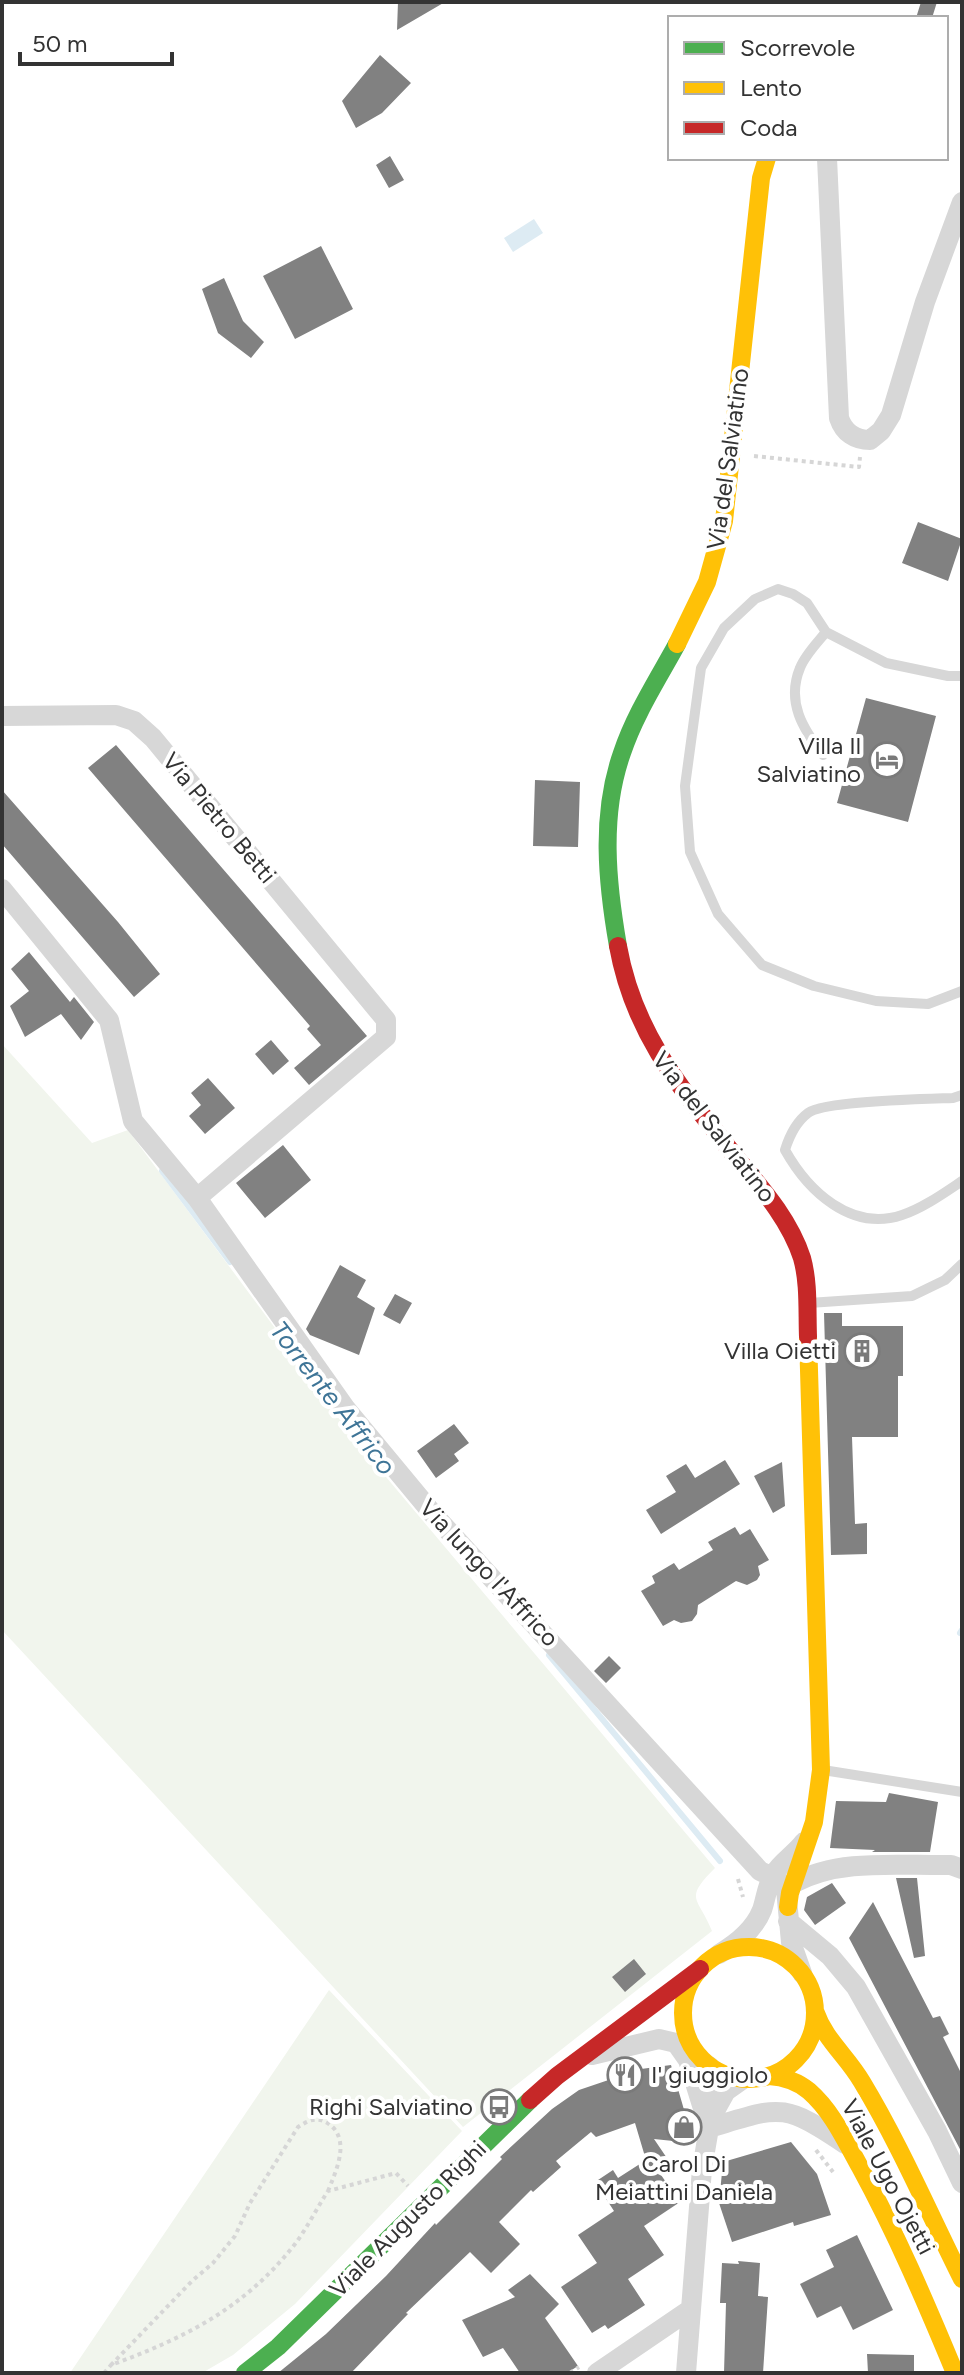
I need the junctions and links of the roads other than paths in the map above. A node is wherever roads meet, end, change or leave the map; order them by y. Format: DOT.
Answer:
graph roads {
  1 [pos="766,160"];
  2 [pos="827,160"];
  3 [pos="962,202"];
  4 [pos="826,632"];
  5 [pos="962,676"];
  6 [pos="2,716"];
  7 [pos="823,755"];
  8 [pos="2,889"];
  9 [pos="962,991"];
  10 [pos="962,1095"];
  11 [pos="962,1181"];
  12 [pos="197,1198"];
  13 [pos="962,1264"];
  14 [pos="807,1303"];
  15 [pos="821,1770"];
  16 [pos="962,1792"];
  17 [pos="811,1833"];
  18 [pos="962,1869"];
  19 [pos="772,1877"];
  20 [pos="794,1883"];
  21 [pos="788,1914"];
  22 [pos="719,1954"];
  23 [pos="700,1969"];
  24 [pos="802,1973"];
  25 [pos="815,2011"];
  26 [pos="630,2020"];
  27 [pos="683,2039"];
  28 [pos="571,2065"];
  29 [pos="709,2066"];
  30 [pos="769,2076"];
  31 [pos="743,2079"];
  32 [pos="712,2118"];
  33 [pos="849,2147"];
  34 [pos="962,2183"];
  35 [pos="962,2279"];
  36 [pos="691,2309"];
  37 [pos="245,2373"];
  38 [pos="597,2373"];
  39 [pos="686,2373"];
  40 [pos="955,2373"];
  1 -- 14 [label="street, Via del Salviatino"];
  2 -- 3 [label="street"];
  4 -- 5 [label="lane"];
  4 -- 7 [label="lane"];
  4 -- 9 [label="lane"];
  6 -- 12 [label="street, Via Pietro Betti"];
  8 -- 12 [label="street, Via lungo l'Affrico"];
  10 -- 11 [label="lane"];
  12 -- 19 [label="street, Via lungo l'Affrico"];
  13 -- 14 [label="lane"];
  14 -- 15 [label="street, Via del Salviatino"];
  15 -- 16 [label="lane"];
  15 -- 17 [label="street, Via del Salviatino"];
  17 -- 19 [label="street"];
  17 -- 20 [label="street, Via del Salviatino"];
  18 -- 20 [label="street"];
  19 -- 21 [label="street, Via lungo l'Affrico"];
  19 -- 22 [label="street"];
  20 -- 21 [label="street, Via del Salviatino"];
  21 -- 24 [label="street, Via lungo l'Affrico"];
  21 -- 34 [label="street, Via lungo l'Affrico"];
  22 -- 23 [label="street"];
  22 -- 24 [label="street"];
  23 -- 26 [label="street, Viale Augusto Righi"];
  23 -- 27 [label="street"];
  24 -- 25 [label="street, Via lungo l'Affrico"];
  25 -- 30 [label="street"];
  25 -- 35 [label="street, Via lungo l'Affrico"];
  26 -- 27 [label="street"];
  26 -- 28 [label="street, Viale Augusto Righi"];
  27 -- 28 [label="street, Viale Augusto Righi"];
  27 -- 29 [label="street"];
  27 -- 32 [label="street"];
  28 -- 37 [label="street, Viale Augusto Righi"];
  29 -- 31 [label="street"];
  29 -- 32 [label="street"];
  30 -- 31 [label="street"];
  30 -- 33 [label="street, Viale Ugo Ojetti"];
  31 -- 32 [label="street"];
  32 -- 33 [label="street"];
  32 -- 36 [label="street"];
  33 -- 40 [label="street, Viale Ugo Ojetti"];
  36 -- 38 [label="street"];
  36 -- 39 [label="street"];
}
